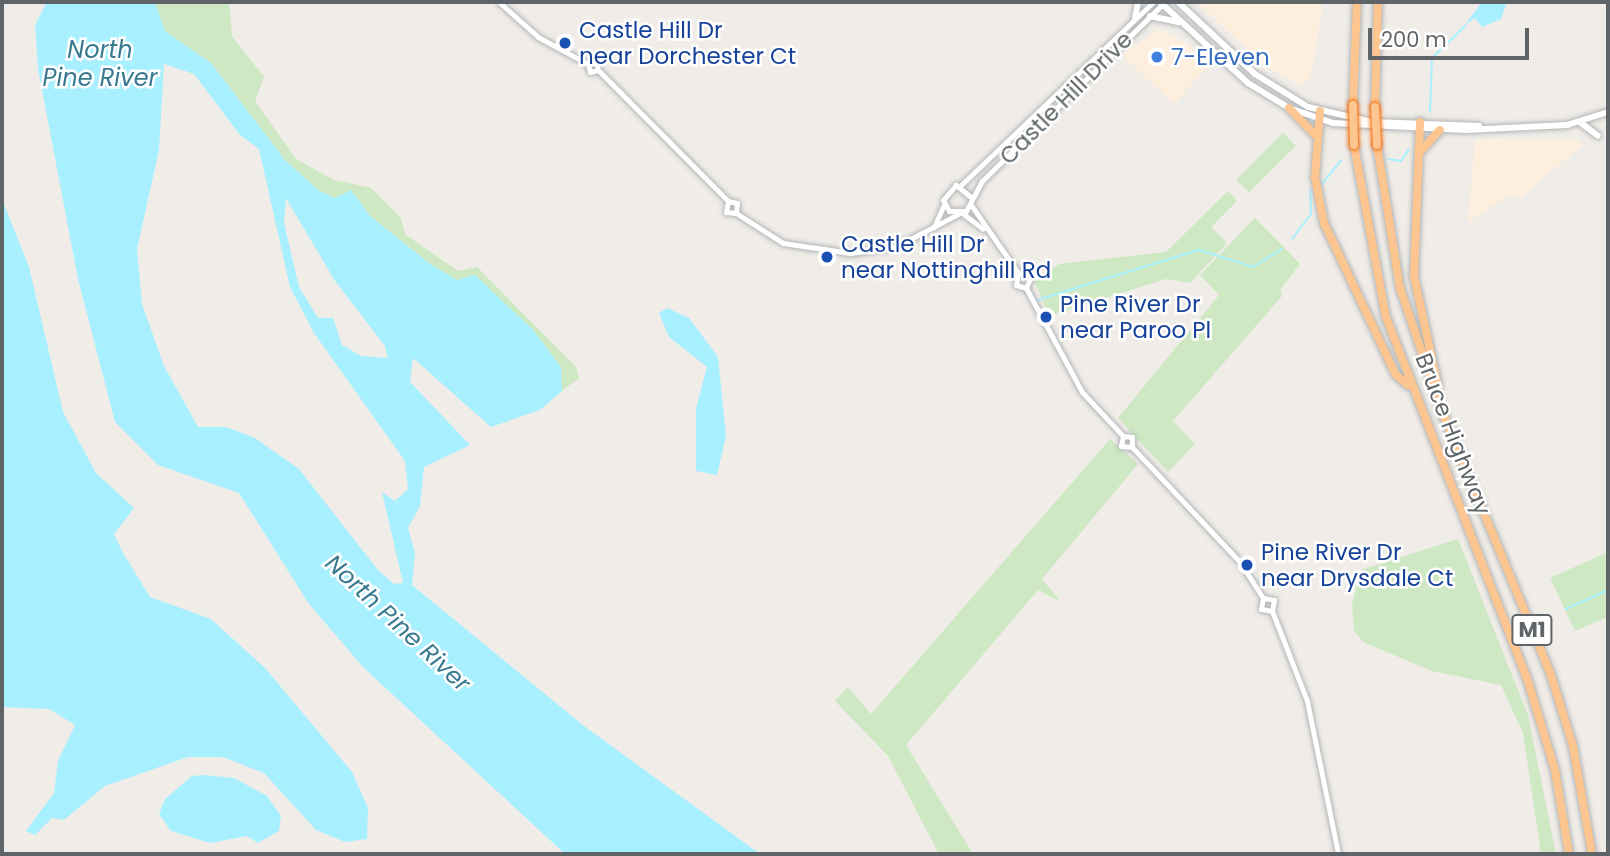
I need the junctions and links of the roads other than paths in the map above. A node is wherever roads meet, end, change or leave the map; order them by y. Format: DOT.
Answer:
graph roads {
  1 [pos="499,2"];
  2 [pos="1138,2"];
  3 [pos="1153,2"];
  4 [pos="1178,2"];
  5 [pos="1357,2"];
  6 [pos="1378,2"];
  7 [pos="1162,3"];
  8 [pos="1186,5"];
  9 [pos="1150,16"];
  10 [pos="1135,18"];
  11 [pos="1180,22"];
  12 [pos="1289,108"];
  13 [pos="1608,112"];
  14 [pos="1319,115"];
  15 [pos="1581,123"];
  16 [pos="1420,126"];
  17 [pos="1481,126"];
  18 [pos="1440,130"];
  19 [pos="1315,135"];
  20 [pos="1598,136"];
  21 [pos="1419,153"];
  22 [pos="961,185"];
  23 [pos="727,201"];
  24 [pos="971,202"];
  25 [pos="944,205"];
  26 [pos="736,213"];
  27 [pos="960,214"];
  28 [pos="934,227"];
  29 [pos="988,233"];
  30 [pos="1018,273"];
  31 [pos="1026,288"];
  32 [pos="1410,386"];
  33 [pos="1443,414"];
  34 [pos="1263,597"];
  35 [pos="1272,611"];
  36 [pos="1338,854"];
  37 [pos="1569,854"];
  38 [pos="1592,854"];
  1 -- 23 [label="street"];
  2 -- 10 [label="main road"];
  3 -- 10 [label="street, Castle Hill Drive"];
  4 -- 8 [label="main road"];
  5 -- 32 [label="highway, Bruce Highway / M1, bridge"];
  6 -- 33 [label="highway, Bruce Highway / M1, bridge"];
  7 -- 9 [label="street, Castle Hill Drive"];
  7 -- 11 [label="main road"];
  8 -- 14 [label="main road"];
  9 -- 11 [label="main road"];
  9 -- 24 [label="street, Castle Hill Drive"];
  10 -- 22 [label="street, Castle Hill Drive"];
  11 -- 12 [label="main road"];
  12 -- 14 [label="main road"];
  12 -- 19 [label="highway"];
  13 -- 15 [label="main road"];
  14 -- 16 [label="main road"];
  14 -- 19 [label="highway"];
  15 -- 17 [label="main road"];
  15 -- 20 [label="main road"];
  16 -- 17 [label="main road"];
  16 -- 18 [label="main road"];
  16 -- 21 [label="highway"];
  17 -- 18 [label="main road"];
  18 -- 21 [label="highway"];
  19 -- 32 [label="highway"];
  21 -- 33 [label="highway"];
  22 -- 24 [label="street"];
  22 -- 25 [label="street, Castle Hill Drive"];
  23 -- 26 [label="street"];
  23 -- 26 [label="street"];
  24 -- 27 [label="street, Castle Hill Drive"];
  24 -- 29 [label="street"];
  25 -- 27 [label="street"];
  25 -- 28 [label="street"];
  26 -- 28 [label="street"];
  27 -- 28 [label="street"];
  27 -- 29 [label="street"];
  29 -- 30 [label="street"];
  30 -- 31 [label="street"];
  30 -- 31 [label="street"];
  31 -- 34 [label="street"];
  32 -- 37 [label="highway, Bruce Highway / M1"];
  33 -- 38 [label="highway, Bruce Highway / M1"];
  34 -- 35 [label="street"];
  34 -- 35 [label="street"];
  35 -- 36 [label="street"];
}
